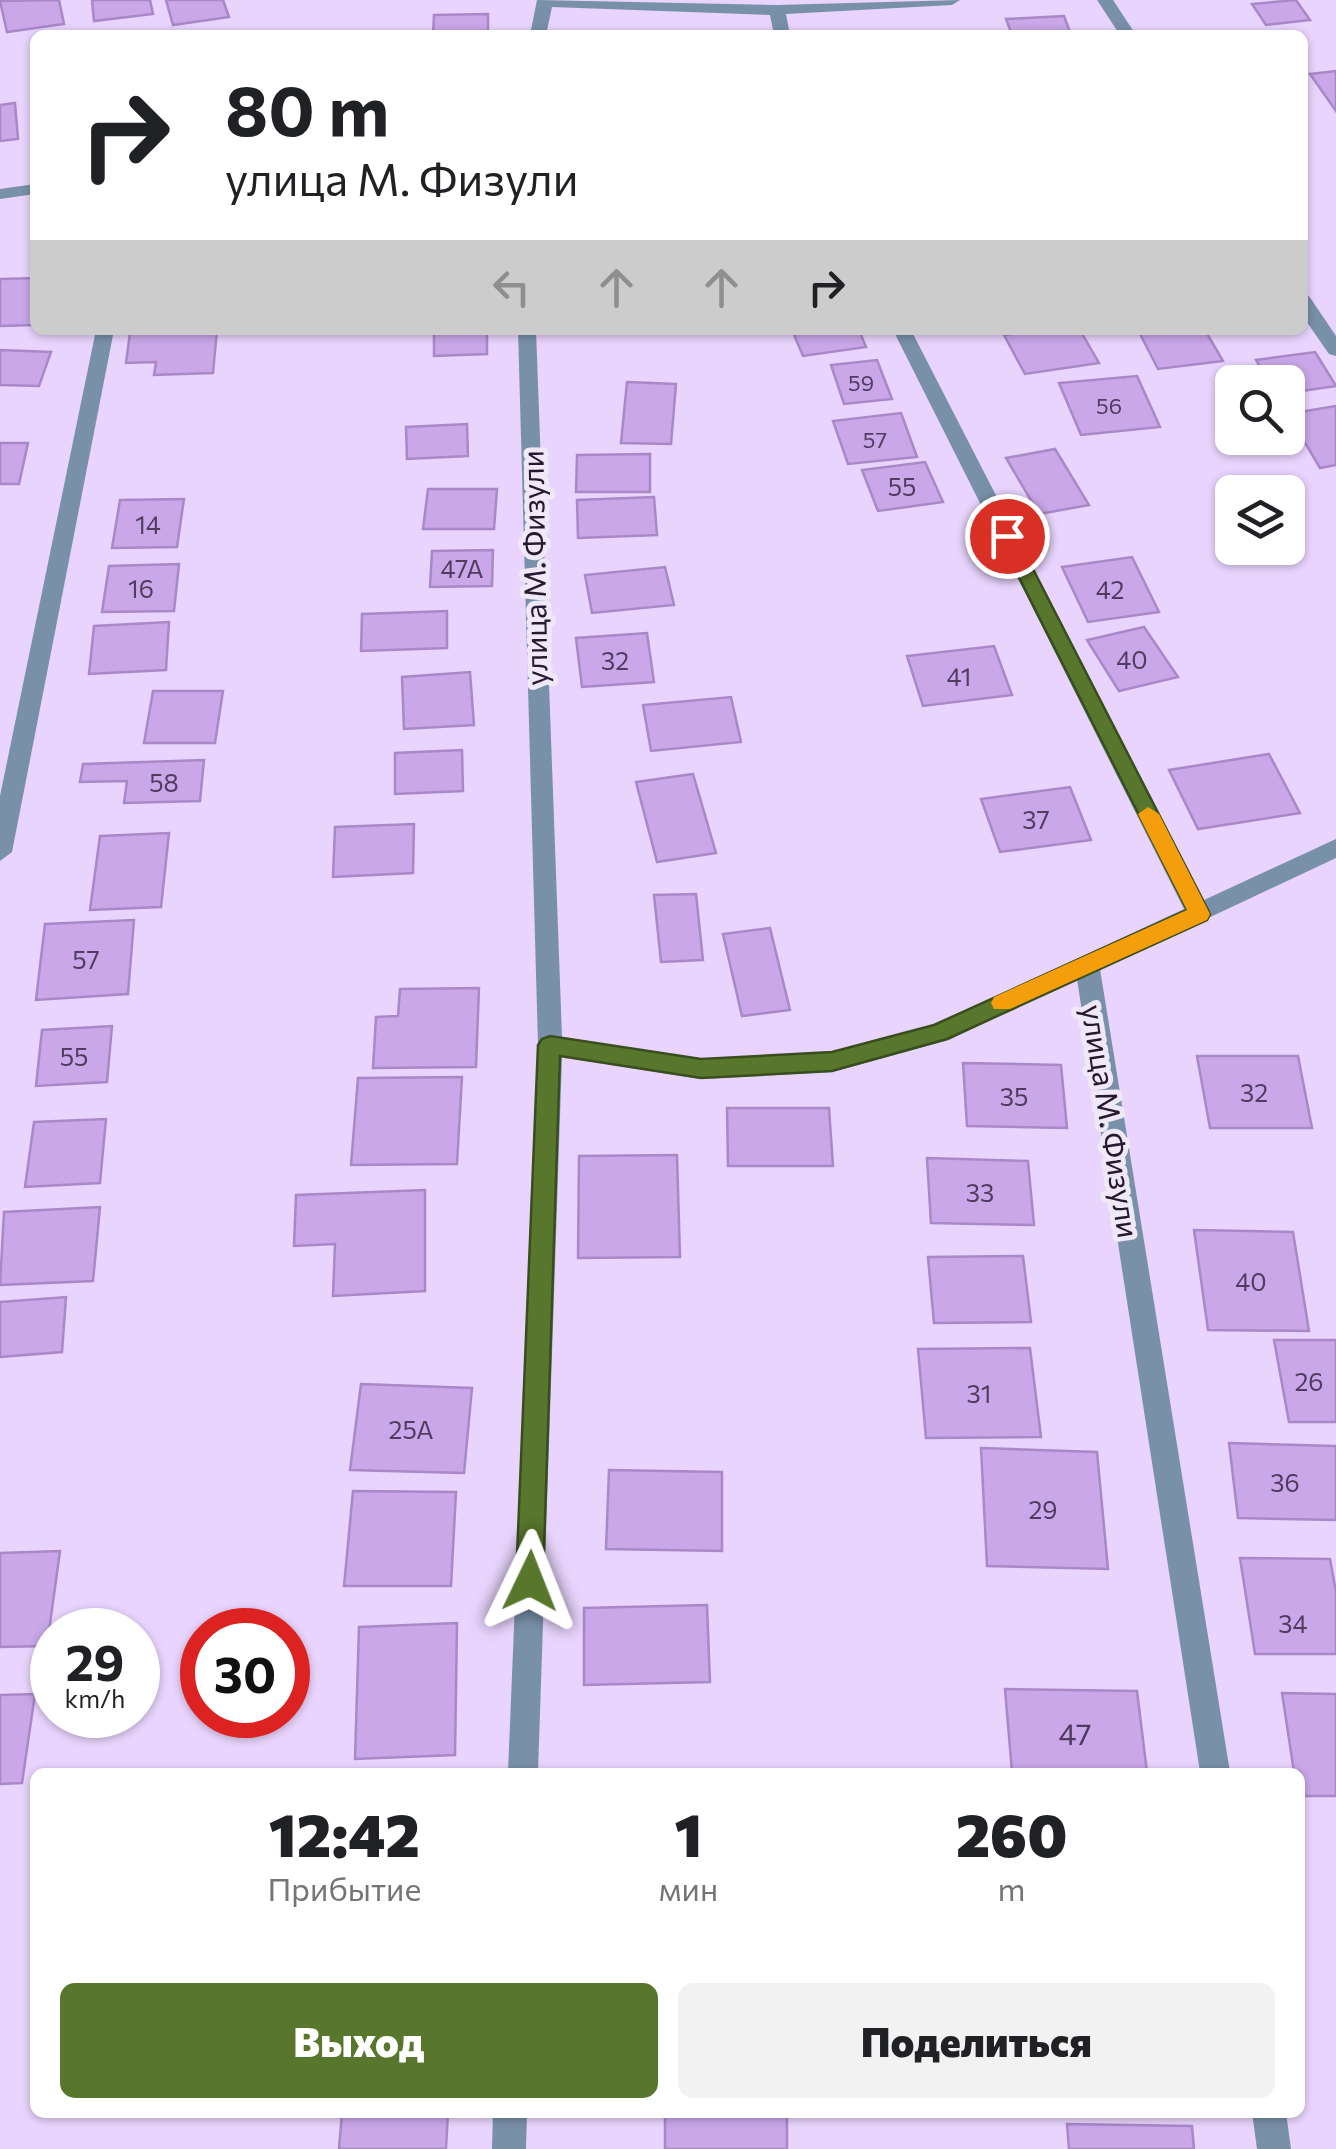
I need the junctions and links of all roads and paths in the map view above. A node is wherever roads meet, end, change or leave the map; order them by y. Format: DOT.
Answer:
graph roads {
  1 [pos="952,0"];
  2 [pos="1106,0"];
  3 [pos="545,1"];
  4 [pos="931,1"];
  5 [pos="668,3"];
  6 [pos="806,4"];
  7 [pos="777,10"];
  8 [pos="539,30"];
  9 [pos="781,30"];
  10 [pos="1125,30"];
  11 [pos="30,190"];
  12 [pos="0,194"];
  13 [pos="1308,309"];
  14 [pos="104,335"];
  15 [pos="527,335"];
  16 [pos="905,335"];
  17 [pos="1336,350"];
  18 [pos="1336,848"];
  19 [pos="0,852"];
  20 [pos="1199,914"];
  21 [pos="1087,963"];
  22 [pos="550,1045"];
  23 [pos="523,1768"];
  24 [pos="1214,1768"];
  25 [pos="510,2118"];
  26 [pos="1270,2118"];
  27 [pos="509,2149"];
  28 [pos="1274,2149"];
  1 -- 4 [label="street"];
  2 -- 10 [label="street"];
  3 -- 5 [label="street"];
  3 -- 8 [label="street"];
  4 -- 6 [label="street"];
  5 -- 7 [label="street"];
  6 -- 7 [label="street"];
  7 -- 9 [label="street"];
  11 -- 12 [label="street"];
  13 -- 17 [label="street"];
  14 -- 19 [label="street"];
  15 -- 22 [label="street, улица М. Физули"];
  16 -- 20 [label="street"];
  18 -- 20 [label="street"];
  20 -- 21 [label="street"];
  21 -- 22 [label="street, улица М. Физули"];
  21 -- 24 [label="street, улица М. Физули"];
  22 -- 23 [label="street, улица М. Физули"];
  25 -- 27 [label="street"];
  26 -- 28 [label="street"];
}
